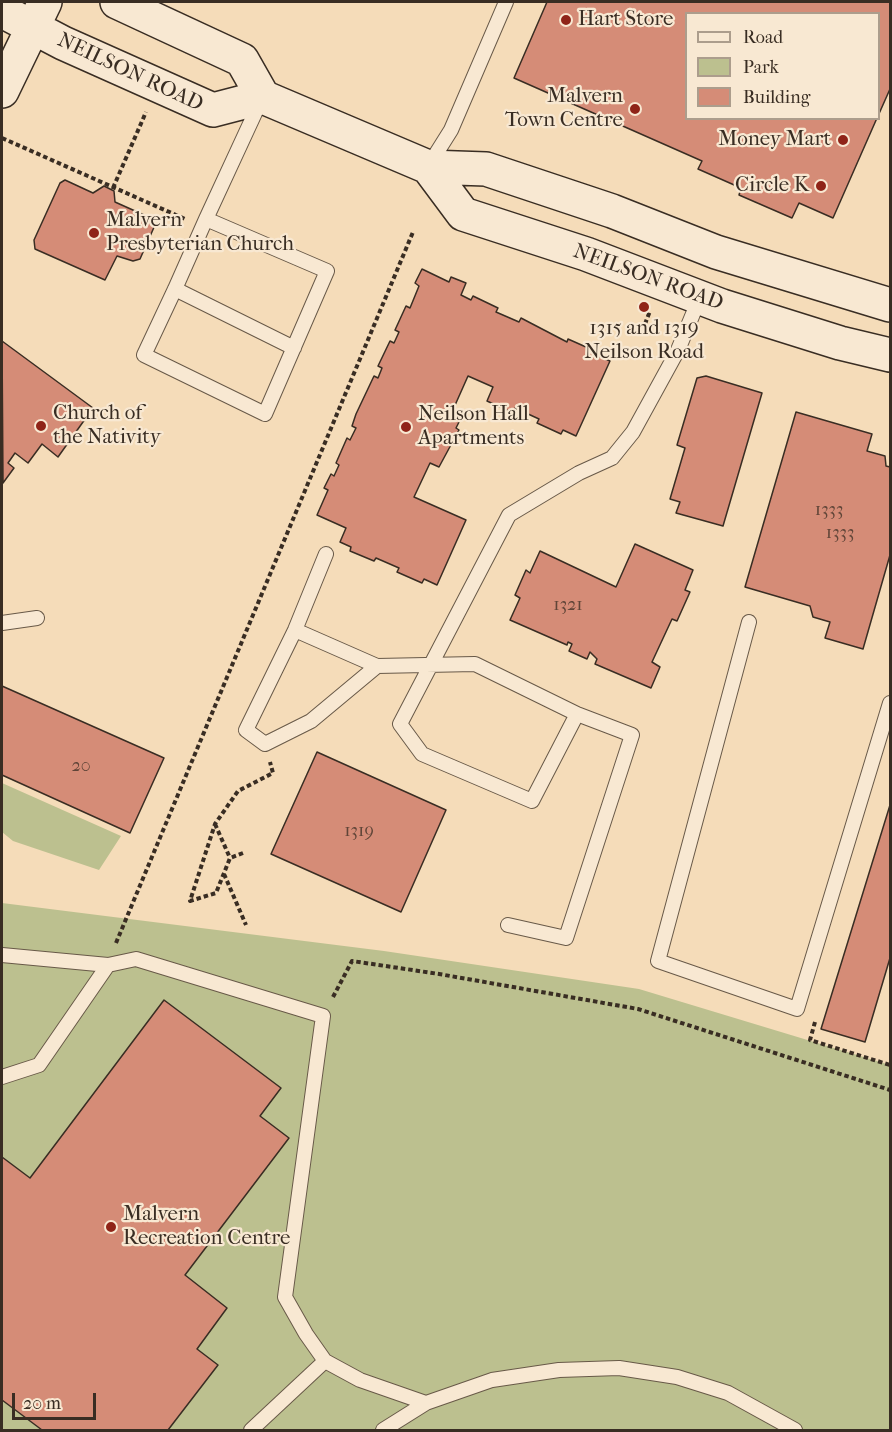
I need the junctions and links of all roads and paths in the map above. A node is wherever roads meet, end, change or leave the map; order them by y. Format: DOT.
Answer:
graph roads {
  1 [pos="117,2"];
  2 [pos="506,2"];
  3 [pos="2,11"];
  4 [pos="39,14"];
  5 [pos="2,91"];
  6 [pos="262,97"];
  7 [pos="146,112"];
  8 [pos="2,138"];
  9 [pos="428,167"];
  10 [pos="113,188"];
  11 [pos="205,223"];
  12 [pos="413,232"];
  13 [pos="716,252"];
  14 [pos="175,289"];
  15 [pos="700,297"];
  16 [pos="891,305"];
  17 [pos="294,348"];
  18 [pos="891,355"];
  19 [pos="326,554"];
  20 [pos="38,618"];
  21 [pos="749,622"];
  22 [pos="2,623"];
  23 [pos="295,630"];
  24 [pos="377,666"];
  25 [pos="430,666"];
  26 [pos="891,704"];
  27 [pos="577,714"];
  28 [pos="265,744"];
  29 [pos="214,824"];
  30 [pos="243,853"];
  31 [pos="230,858"];
  32 [pos="224,873"];
  33 [pos="246,925"];
  34 [pos="508,925"];
  35 [pos="2,955"];
  36 [pos="108,965"];
  37 [pos="324,1016"];
  38 [pos="816,1018"];
  39 [pos="890,1063"];
  40 [pos="2,1077"];
  41 [pos="891,1090"];
  42 [pos="325,1361"];
  43 [pos="426,1403"];
  44 [pos="251,1431"];
  45 [pos="383,1431"];
  46 [pos="795,1431"];
  1 -- 6 [label="main road"];
  2 -- 9 [label="lane"];
  3 -- 4 [label="main road, NEILSON ROAD"];
  4 -- 5 [label="main road"];
  4 -- 6 [label="main road, NEILSON ROAD"];
  6 -- 9 [label="main road"];
  6 -- 11 [label="lane"];
  7 -- 10 [label="path"];
  8 -- 10 [label="path"];
  9 -- 13 [label="main road"];
  9 -- 15 [label="main road, NEILSON ROAD"];
  10 -- 11 [label="path"];
  11 -- 14 [label="lane"];
  11 -- 17 [label="lane"];
  12 -- 36 [label="path"];
  13 -- 15 [label="main road"];
  13 -- 16 [label="main road"];
  14 -- 17 [label="lane"];
  14 -- 17 [label="lane"];
  15 -- 18 [label="main road, NEILSON ROAD"];
  15 -- 25 [label="lane"];
  19 -- 23 [label="lane"];
  20 -- 22 [label="lane"];
  21 -- 26 [label="lane"];
  23 -- 24 [label="lane"];
  23 -- 28 [label="lane"];
  24 -- 25 [label="lane"];
  24 -- 28 [label="lane"];
  25 -- 27 [label="lane"];
  25 -- 27 [label="lane"];
  27 -- 34 [label="lane"];
  28 -- 29 [label="path"];
  29 -- 31 [label="path"];
  29 -- 32 [label="path"];
  30 -- 31 [label="path"];
  31 -- 32 [label="path"];
  32 -- 33 [label="path"];
  35 -- 36 [label="lane"];
  36 -- 37 [label="lane"];
  36 -- 40 [label="lane"];
  37 -- 41 [label="path"];
  37 -- 42 [label="lane"];
  38 -- 39 [label="path"];
  42 -- 43 [label="lane"];
  42 -- 44 [label="lane"];
  43 -- 45 [label="lane"];
  43 -- 46 [label="lane"];
}
